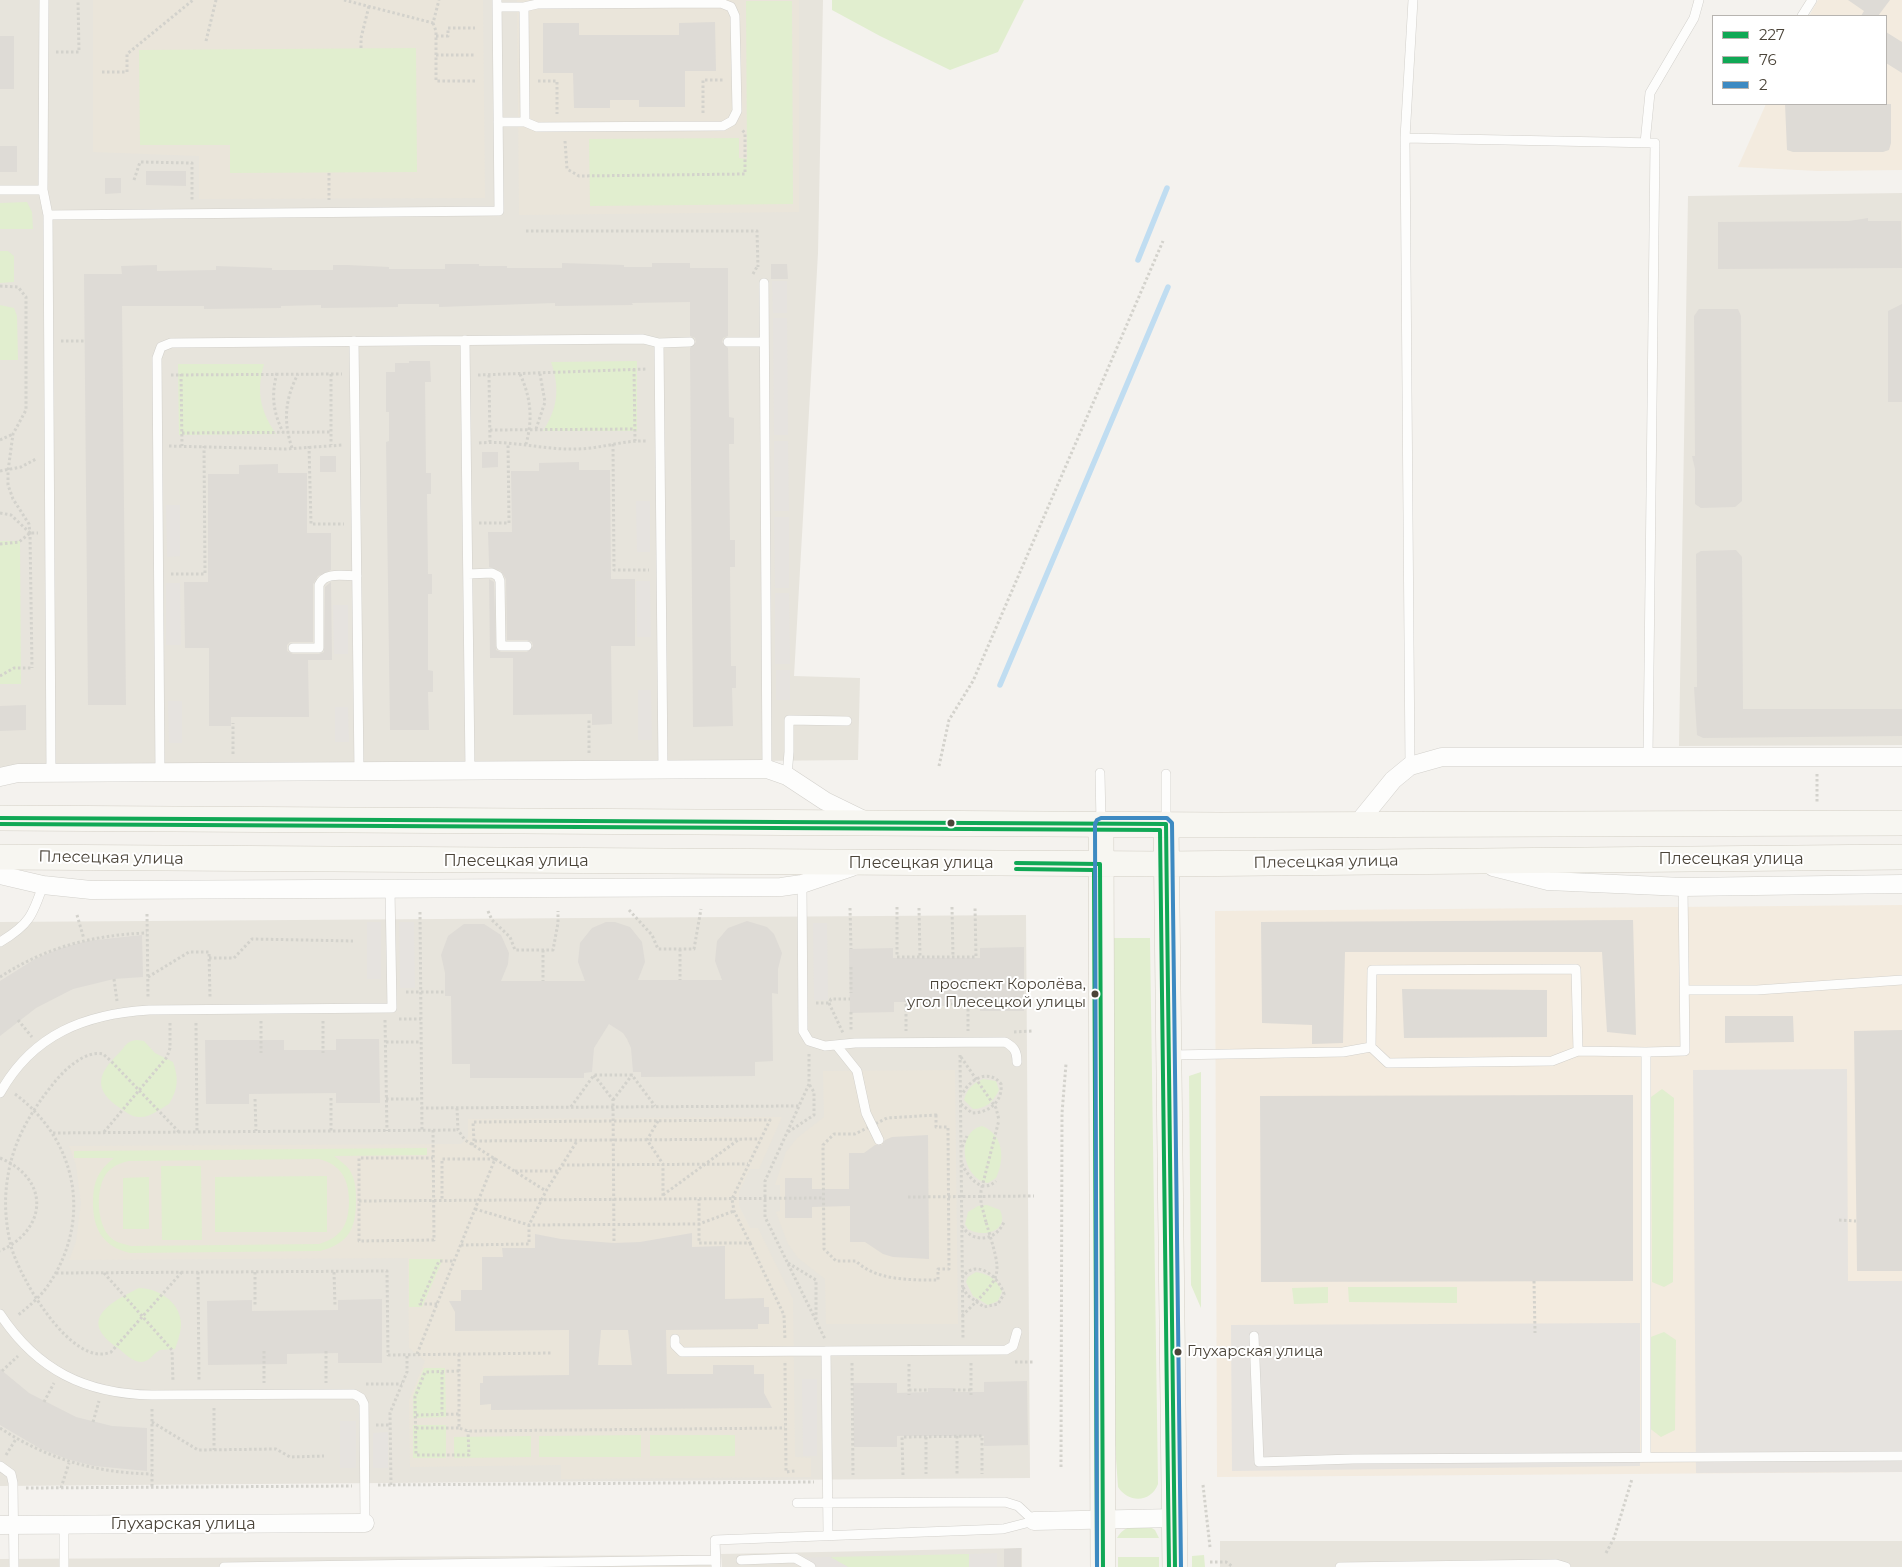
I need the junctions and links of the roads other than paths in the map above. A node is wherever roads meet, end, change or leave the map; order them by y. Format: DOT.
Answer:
graph roads {
  1 [pos="44,0"];
  2 [pos="1413,0"];
  3 [pos="1699,0"];
  4 [pos="1812,0"];
  5 [pos="497,4"];
  6 [pos="524,7"];
  7 [pos="1803,15"];
  8 [pos="498,122"];
  9 [pos="525,122"];
  10 [pos="1405,138"];
  11 [pos="1645,143"];
  12 [pos="0,190"];
  13 [pos="43,190"];
  14 [pos="48,215"];
  15 [pos="764,283"];
  16 [pos="465,340"];
  17 [pos="354,341"];
  18 [pos="690,342"];
  19 [pos="728,342"];
  20 [pos="764,342"];
  21 [pos="659,343"];
  22 [pos="468,574"];
  23 [pos="357,576"];
  24 [pos="527,646"];
  25 [pos="293,648"];
  26 [pos="847,721"];
  27 [pos="1648,755"];
  28 [pos="1902,757"];
  29 [pos="1410,766"];
  30 [pos="768,769"];
  31 [pos="663,770"];
  32 [pos="470,771"];
  33 [pos="359,772"];
  34 [pos="1100,773"];
  35 [pos="51,774"];
  36 [pos="160,774"];
  37 [pos="1166,774"];
  38 [pos="787,776"];
  39 [pos="0,777"];
  40 [pos="0,818"];
  41 [pos="869,822"];
  42 [pos="1358,823"];
  43 [pos="1902,823"];
  44 [pos="1101,824"];
  45 [pos="1166,824"];
  46 [pos="0,857"];
  47 [pos="1902,857"];
  48 [pos="1466,860"];
  49 [pos="864,862"];
  50 [pos="1100,864"];
  51 [pos="1165,864"];
  52 [pos="0,875"];
  53 [pos="43,884"];
  54 [pos="802,884"];
  55 [pos="1902,884"];
  56 [pos="1683,887"];
  57 [pos="390,888"];
  58 [pos="0,942"];
  59 [pos="1902,980"];
  60 [pos="1686,990"];
  61 [pos="837,1046"];
  62 [pos="1371,1047"];
  63 [pos="1578,1051"];
  64 [pos="1646,1052"];
  65 [pos="1168,1056"];
  66 [pos="1017,1062"];
  67 [pos="2,1089"];
  68 [pos="879,1140"];
  69 [pos="0,1314"];
  70 [pos="1017,1332"];
  71 [pos="1254,1336"];
  72 [pos="675,1340"];
  73 [pos="826,1350"];
  74 [pos="1902,1456"];
  75 [pos="1646,1457"];
  76 [pos="2,1462"];
  77 [pos="797,1503"];
  78 [pos="827,1503"];
  79 [pos="1175,1518"];
  80 [pos="1102,1520"];
  81 [pos="1034,1521"];
  82 [pos="365,1523"];
  83 [pos="64,1524"];
  84 [pos="7,1525"];
  85 [pos="828,1534"];
  86 [pos="741,1560"];
  87 [pos="716,1564"];
  88 [pos="14,1567"];
  89 [pos="64,1567"];
  90 [pos="224,1567"];
  91 [pos="811,1567"];
  92 [pos="1103,1567"];
  93 [pos="1175,1567"];
  94 [pos="1340,1567"];
  95 [pos="1566,1567"];
  1 -- 13 [label="lane"];
  2 -- 10 [label="lane"];
  3 -- 11 [label="lane"];
  4 -- 7 [label="lane"];
  5 -- 6 [label="lane"];
  5 -- 8 [label="lane"];
  6 -- 9 [label="lane"];
  6 -- 9 [label="lane"];
  8 -- 9 [label="lane"];
  8 -- 14 [label="lane"];
  10 -- 11 [label="lane"];
  10 -- 29 [label="lane"];
  11 -- 27 [label="lane"];
  12 -- 13 [label="lane"];
  13 -- 14 [label="lane"];
  14 -- 35 [label="lane"];
  15 -- 20 [label="lane"];
  16 -- 17 [label="lane"];
  16 -- 21 [label="lane"];
  16 -- 22 [label="lane"];
  17 -- 23 [label="lane"];
  17 -- 36 [label="lane"];
  18 -- 21 [label="lane"];
  19 -- 20 [label="lane"];
  20 -- 30 [label="lane"];
  21 -- 31 [label="lane"];
  22 -- 24 [label="lane"];
  22 -- 32 [label="lane"];
  23 -- 25 [label="lane"];
  23 -- 33 [label="lane"];
  26 -- 38 [label="lane"];
  27 -- 28 [label="street"];
  27 -- 29 [label="street"];
  29 -- 42 [label="street"];
  30 -- 31 [label="street"];
  30 -- 38 [label="street"];
  31 -- 32 [label="street"];
  32 -- 33 [label="street"];
  33 -- 36 [label="street"];
  34 -- 44 [label="lane"];
  35 -- 36 [label="street"];
  35 -- 39 [label="street"];
  37 -- 45 [label="lane"];
  38 -- 41 [label="street"];
  40 -- 41 [label="main road"];
  41 -- 44 [label="main road"];
  42 -- 43 [label="main road"];
  42 -- 45 [label="main road"];
  44 -- 45 [label="main road"];
  44 -- 50 [label="main road"];
  45 -- 51 [label="main road"];
  46 -- 49 [label="main road, Плесецкая улица"];
  47 -- 48 [label="main road, Плесецкая улица"];
  48 -- 51 [label="main road, Плесецкая улица"];
  48 -- 56 [label="street"];
  49 -- 50 [label="main road, Плесецкая улица"];
  49 -- 54 [label="street"];
  50 -- 51 [label="main road, Плесецкая улица"];
  50 -- 80 [label="main road"];
  51 -- 65 [label="main road"];
  52 -- 53 [label="street"];
  53 -- 57 [label="street"];
  53 -- 58 [label="lane"];
  54 -- 57 [label="street"];
  54 -- 61 [label="lane"];
  55 -- 56 [label="street"];
  56 -- 60 [label="lane"];
  57 -- 67 [label="lane"];
  59 -- 60 [label="lane"];
  60 -- 64 [label="lane"];
  61 -- 66 [label="lane"];
  61 -- 68 [label="lane"];
  62 -- 63 [label="lane"];
  62 -- 63 [label="lane"];
  62 -- 65 [label="lane"];
  63 -- 64 [label="lane"];
  64 -- 75 [label="lane"];
  65 -- 79 [label="main road"];
  69 -- 82 [label="lane"];
  70 -- 73 [label="lane"];
  71 -- 75 [label="lane"];
  72 -- 73 [label="lane"];
  73 -- 78 [label="lane"];
  74 -- 75 [label="lane"];
  76 -- 84 [label="lane"];
  77 -- 78 [label="lane"];
  78 -- 81 [label="lane"];
  78 -- 85 [label="lane"];
  79 -- 80 [label="street"];
  79 -- 93 [label="main road"];
  80 -- 81 [label="street"];
  80 -- 92 [label="main road"];
  81 -- 85 [label="lane"];
  82 -- 83 [label="street, Глухарская улица"];
  83 -- 84 [label="street, Глухарская улица"];
  83 -- 89 [label="lane"];
  84 -- 88 [label="lane"];
  85 -- 87 [label="lane"];
  86 -- 91 [label="lane"];
  87 -- 90 [label="lane"];
  94 -- 95 [label="lane"];
}
